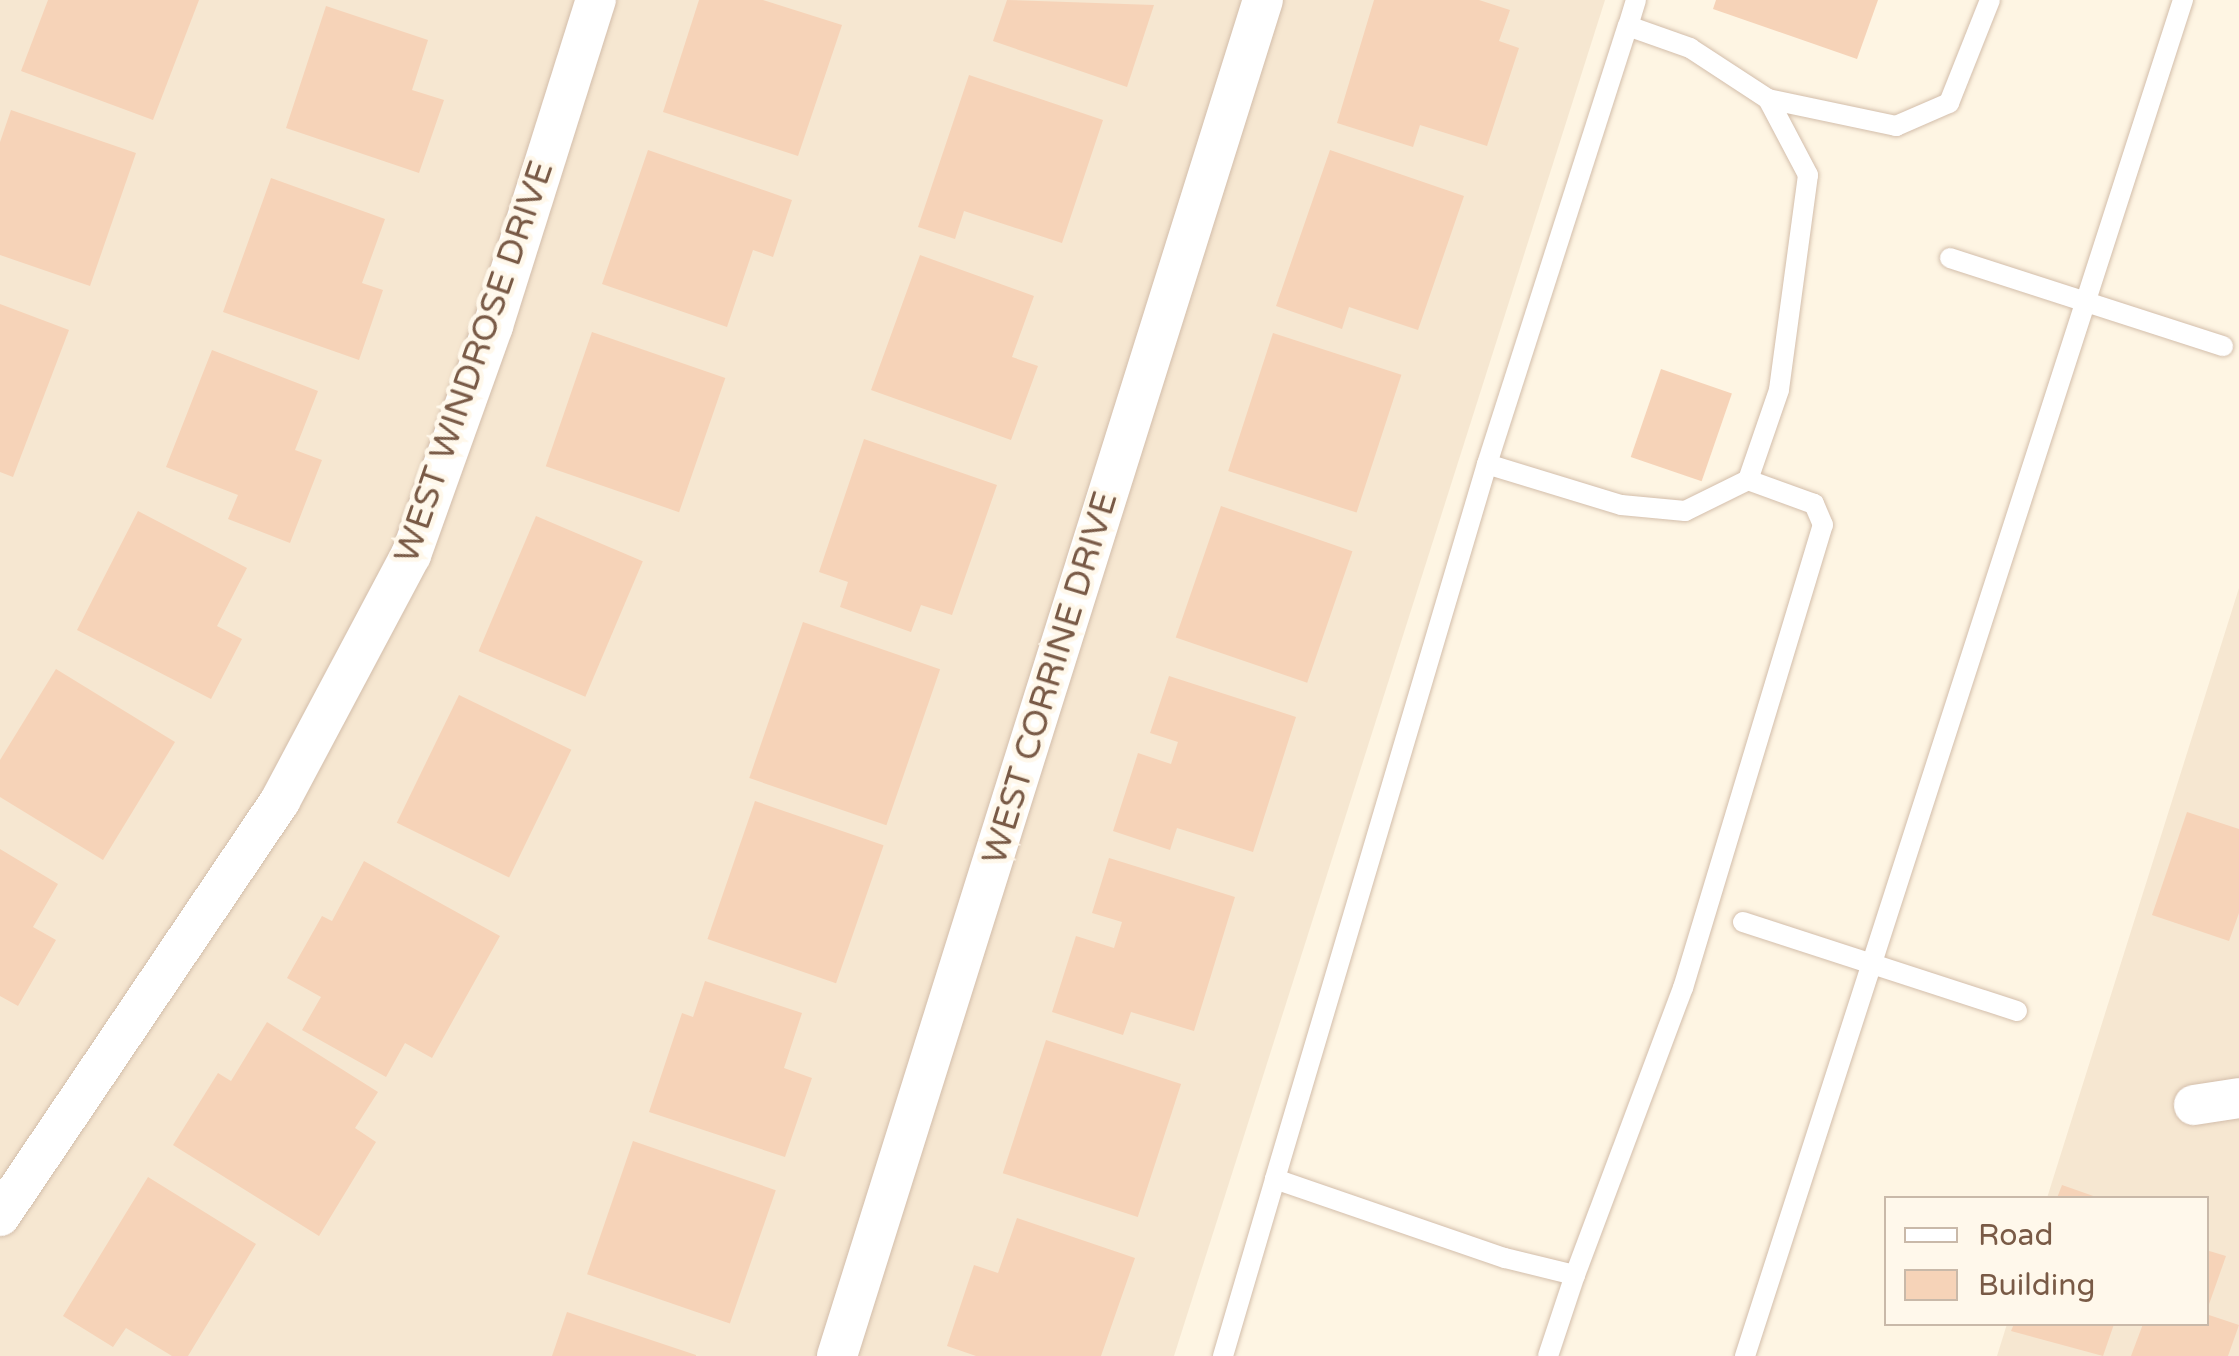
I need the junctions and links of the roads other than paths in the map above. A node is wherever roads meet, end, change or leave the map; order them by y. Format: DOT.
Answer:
graph roads {
  1 [pos="596,0"];
  2 [pos="1263,0"];
  3 [pos="1636,0"];
  4 [pos="1990,0"];
  5 [pos="2183,0"];
  6 [pos="1628,26"];
  7 [pos="1768,99"];
  8 [pos="1950,258"];
  9 [pos="2086,301"];
  10 [pos="2223,346"];
  11 [pos="1488,464"];
  12 [pos="1748,480"];
  13 [pos="1743,922"];
  14 [pos="1871,964"];
  15 [pos="2017,1010"];
  16 [pos="2239,1098"];
  17 [pos="2194,1105"];
  18 [pos="1275,1179"];
  19 [pos="0,1216"];
  20 [pos="1575,1274"];
  21 [pos="837,1356"];
  22 [pos="1223,1356"];
  23 [pos="1548,1356"];
  24 [pos="1746,1356"];
  1 -- 19 [label="street, WEST WINDROSE DRIVE"];
  2 -- 21 [label="street, WEST CORRINE DRIVE"];
  3 -- 6 [label="lane"];
  4 -- 7 [label="lane"];
  5 -- 9 [label="lane"];
  6 -- 7 [label="lane"];
  6 -- 11 [label="lane"];
  7 -- 12 [label="lane"];
  8 -- 9 [label="lane"];
  9 -- 10 [label="lane"];
  9 -- 14 [label="lane"];
  11 -- 12 [label="lane"];
  11 -- 18 [label="lane"];
  12 -- 20 [label="lane"];
  13 -- 14 [label="lane"];
  14 -- 15 [label="lane"];
  14 -- 24 [label="lane"];
  16 -- 17 [label="street"];
  18 -- 20 [label="lane"];
  18 -- 22 [label="lane"];
  20 -- 23 [label="lane"];
}
